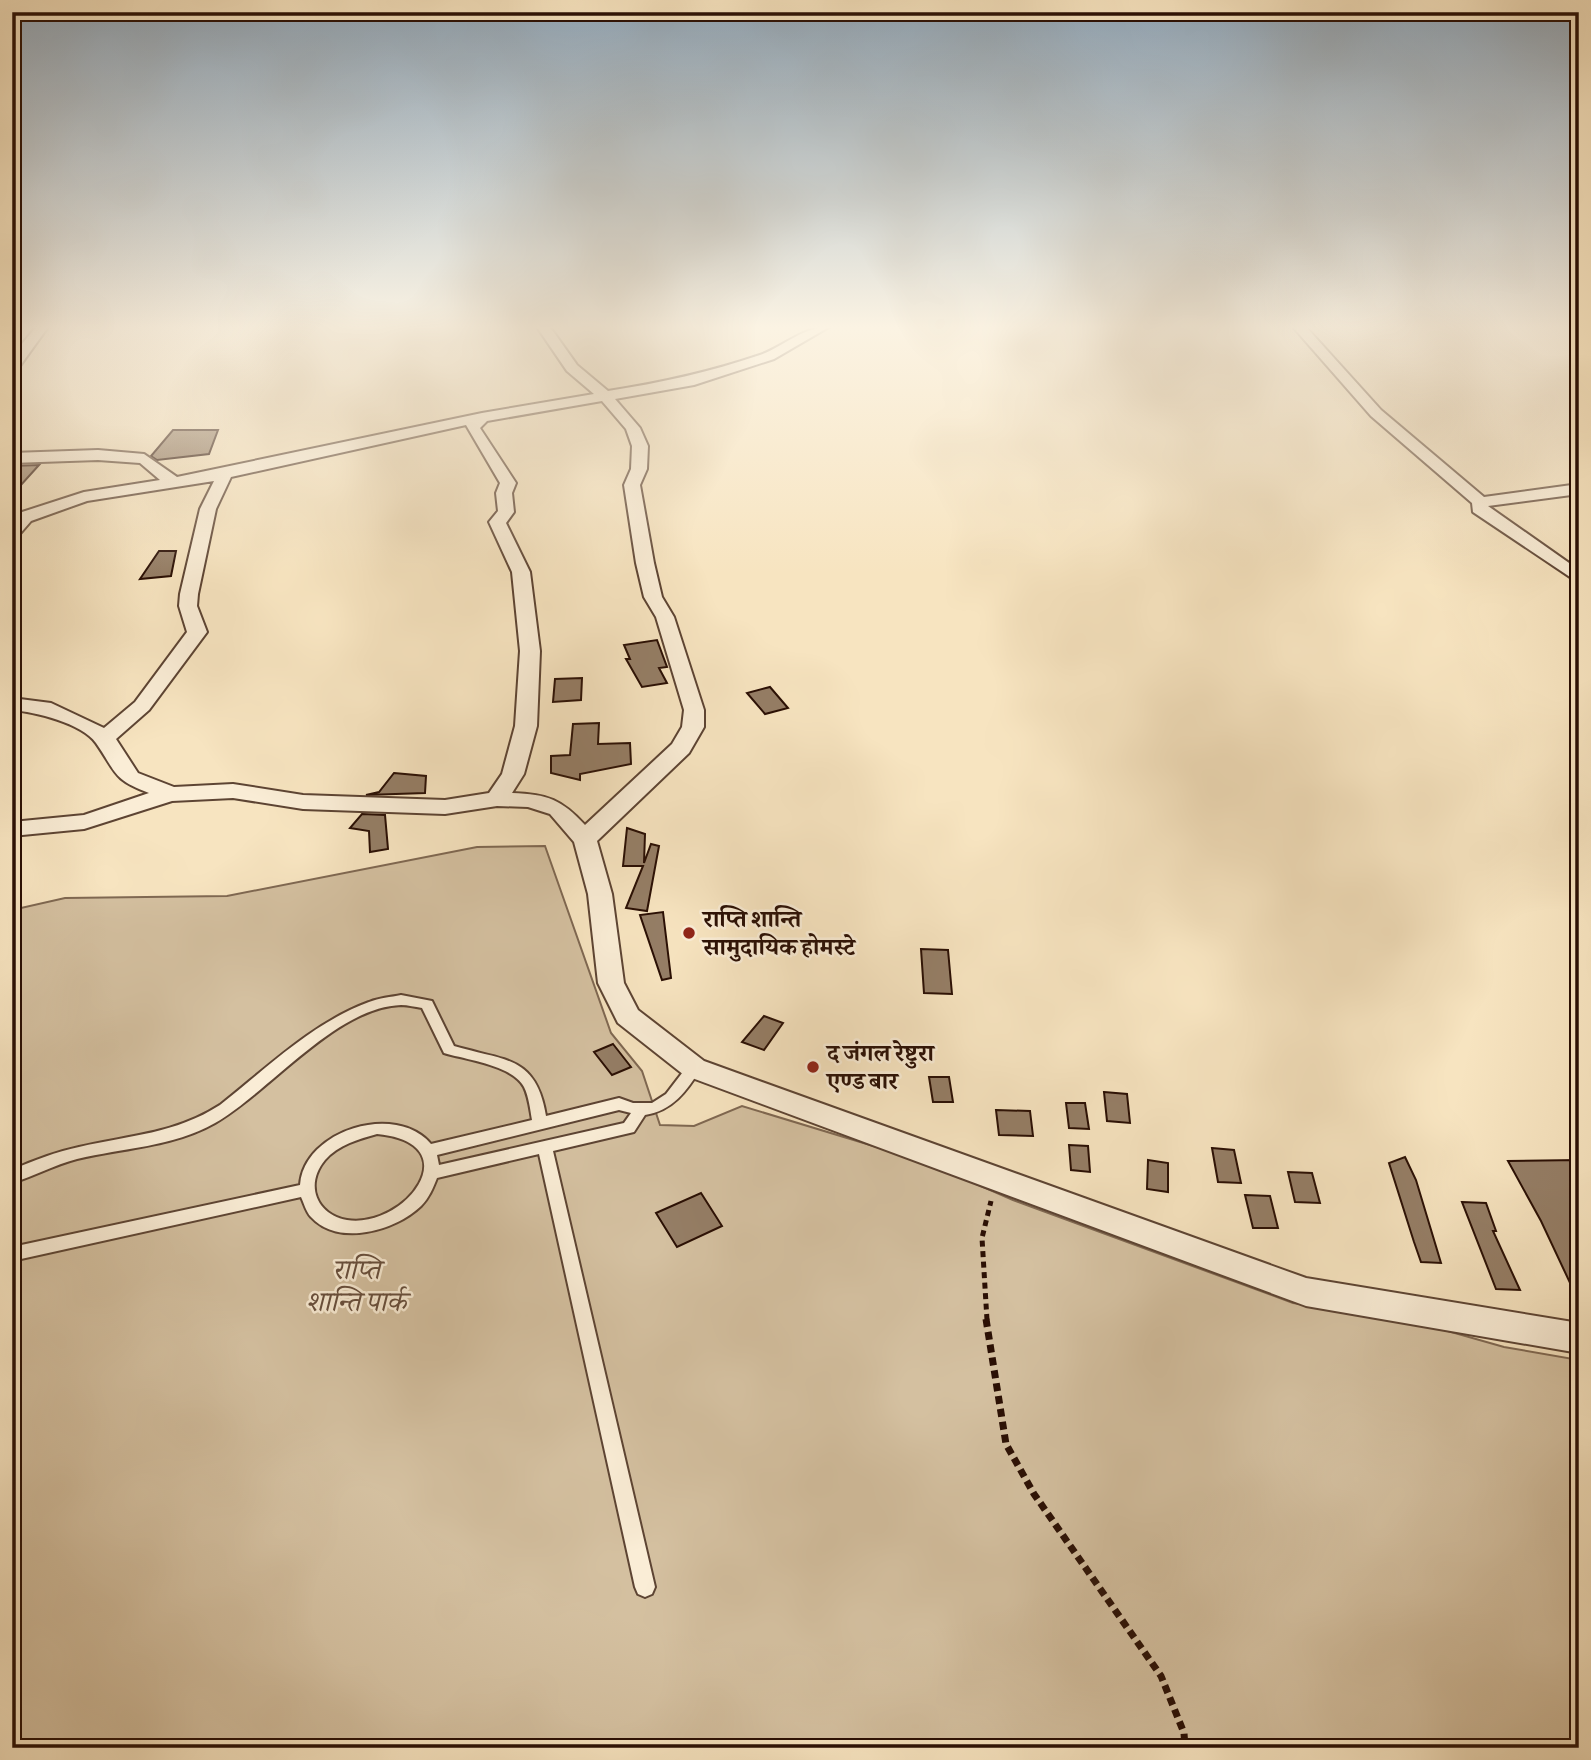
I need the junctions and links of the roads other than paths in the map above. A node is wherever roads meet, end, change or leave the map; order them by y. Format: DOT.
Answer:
graph roads {
  1 [pos="531,409"];
  2 [pos="617,409"];
  3 [pos="1373,409"];
  4 [pos="482,417"];
  5 [pos="12,458"];
  6 [pos="225,474"];
  7 [pos="172,481"];
  8 [pos="1579,489"];
  9 [pos="1480,502"];
  10 [pos="12,532"];
  11 [pos="1579,578"];
  12 [pos="12,704"];
  13 [pos="105,738"];
  14 [pos="172,794"];
  15 [pos="497,799"];
  16 [pos="12,829"];
  17 [pos="585,840"];
  18 [pos="694,1068"];
  19 [pos="639,1112"];
  20 [pos="540,1124"];
  21 [pos="545,1147"];
  22 [pos="428,1151"];
  23 [pos="431,1173"];
  24 [pos="12,1177"];
  25 [pos="306,1190"];
  26 [pos="12,1254"];
  27 [pos="1579,1338"];
  28 [pos="645,1587"];
  1 -- 4 [label="street"];
  2 -- 17 [label="street"];
  3 -- 9 [label="street"];
  4 -- 6 [label="street"];
  4 -- 15 [label="street"];
  5 -- 7 [label="street"];
  6 -- 7 [label="street"];
  6 -- 13 [label="street"];
  7 -- 10 [label="street"];
  8 -- 9 [label="street"];
  9 -- 11 [label="street"];
  12 -- 13 [label="street"];
  13 -- 14 [label="street"];
  14 -- 15 [label="street"];
  14 -- 16 [label="street"];
  15 -- 17 [label="street"];
  17 -- 18 [label="street"];
  18 -- 19 [label="lane"];
  18 -- 27 [label="street"];
  19 -- 20 [label="lane"];
  19 -- 21 [label="lane"];
  20 -- 22 [label="lane"];
  20 -- 24 [label="lane"];
  21 -- 23 [label="lane"];
  21 -- 28 [label="lane"];
  22 -- 23 [label="lane"];
  22 -- 25 [label="lane"];
  23 -- 25 [label="lane"];
  25 -- 26 [label="lane"];
}
